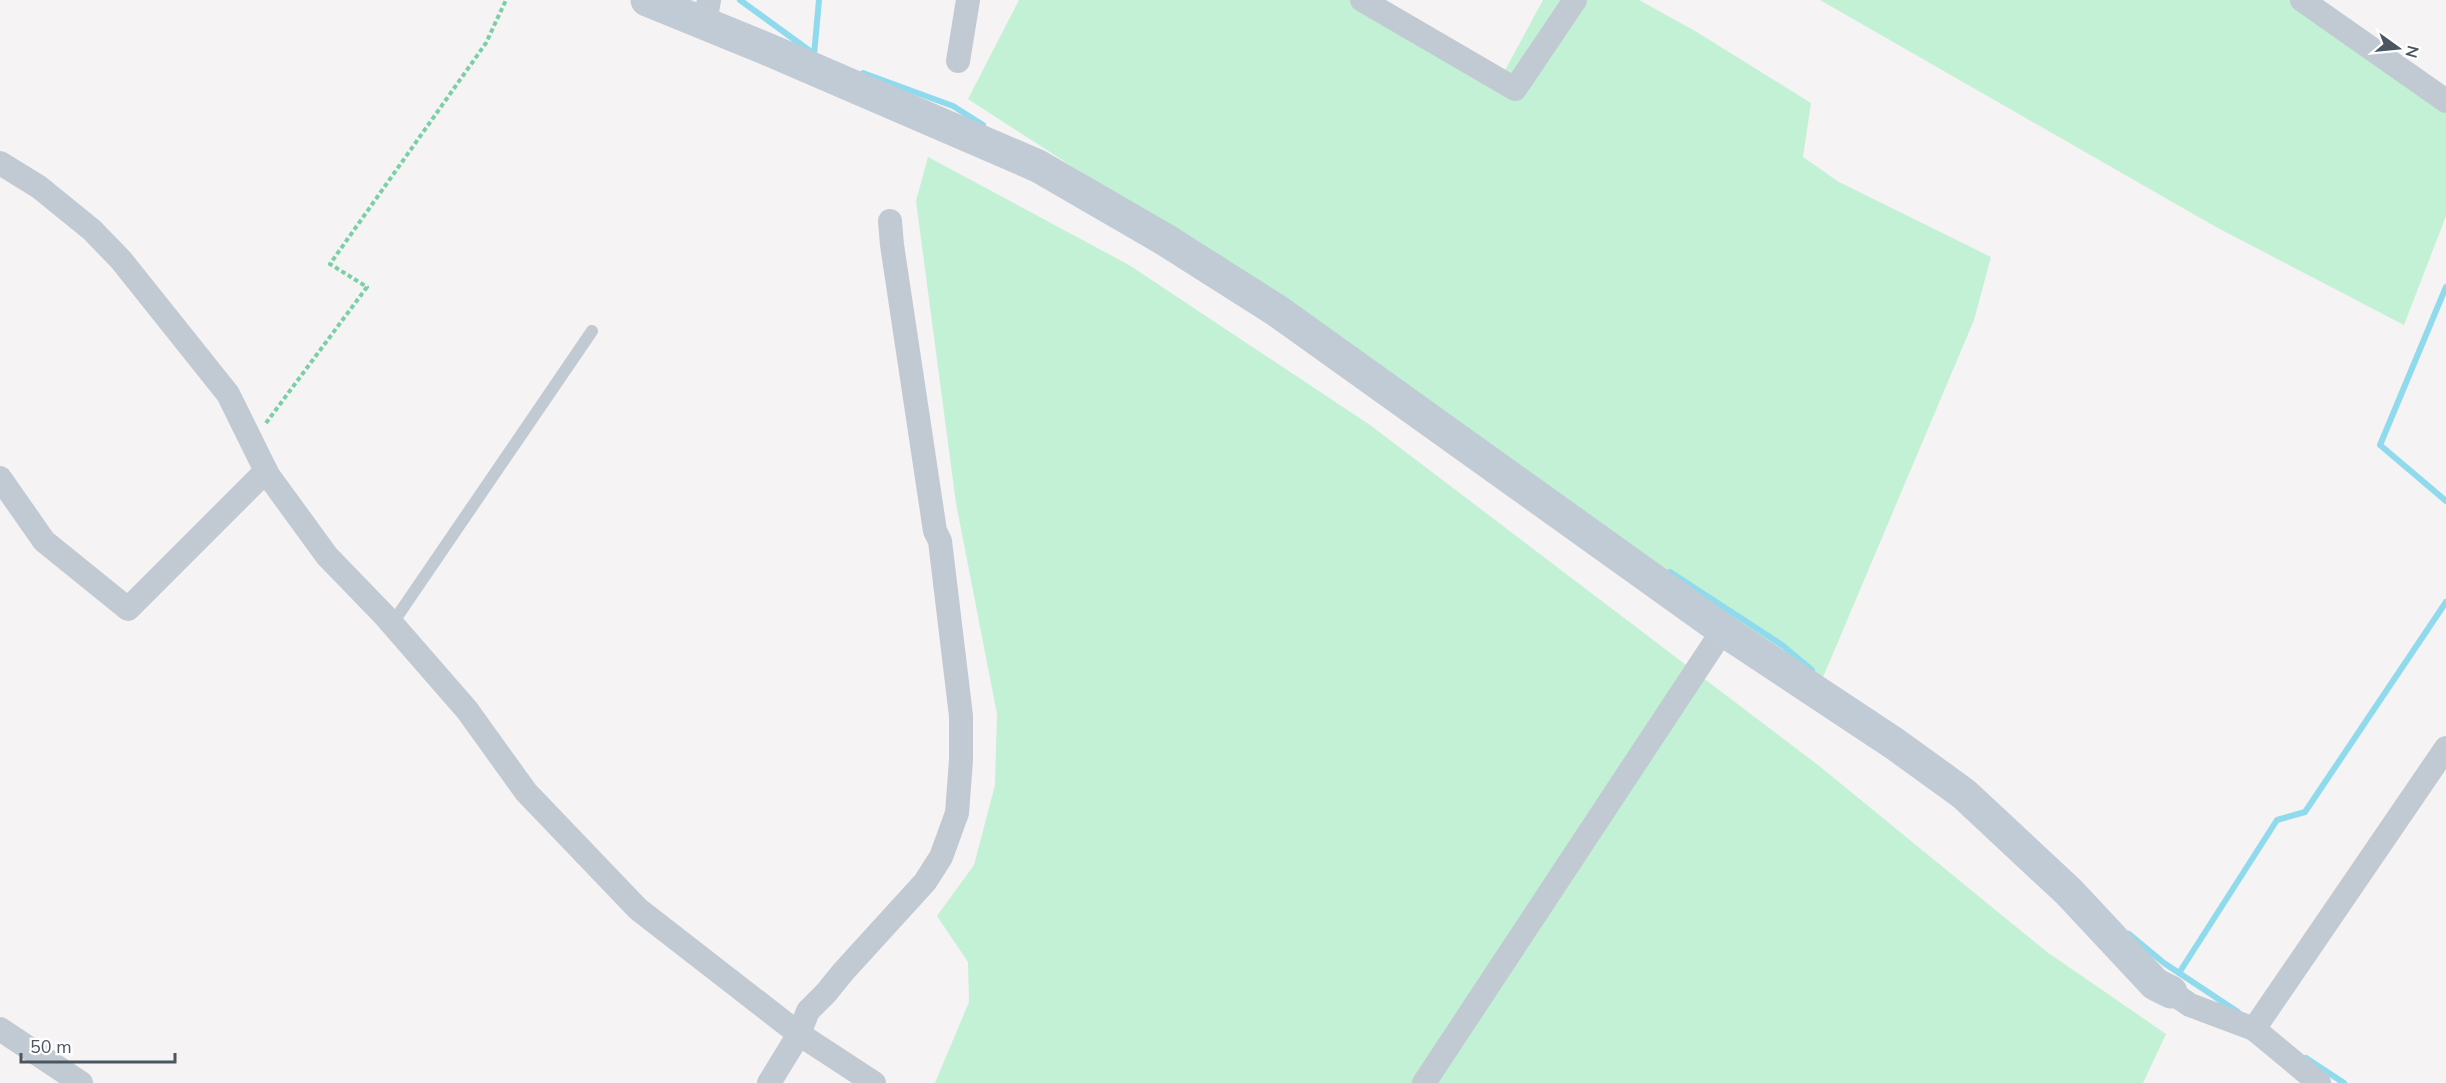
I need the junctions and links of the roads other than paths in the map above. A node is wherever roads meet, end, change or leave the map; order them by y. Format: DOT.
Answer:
graph roads {
  1 [pos="647,0"];
  2 [pos="968,0"];
  3 [pos="1362,0"];
  4 [pos="1575,0"];
  5 [pos="2302,0"];
  6 [pos="707,12"];
  7 [pos="958,61"];
  8 [pos="2446,101"];
  9 [pos="0,163"];
  10 [pos="890,220"];
  11 [pos="592,331"];
  12 [pos="266,471"];
  13 [pos="0,478"];
  14 [pos="392,624"];
  15 [pos="1723,630"];
  16 [pos="2446,748"];
  17 [pos="2171,992"];
  18 [pos="0,1029"];
  19 [pos="2254,1029"];
  20 [pos="799,1034"];
  21 [pos="81,1083"];
  22 [pos="769,1083"];
  23 [pos="874,1083"];
  24 [pos="1424,1083"];
  25 [pos="2319,1083"];
  1 -- 6 [label="street"];
  2 -- 7 [label="street"];
  3 -- 4 [label="street"];
  5 -- 8 [label="street"];
  6 -- 15 [label="street"];
  9 -- 12 [label="street"];
  10 -- 20 [label="street"];
  11 -- 14 [label="lane"];
  12 -- 13 [label="street"];
  12 -- 14 [label="street"];
  14 -- 20 [label="street"];
  15 -- 17 [label="street"];
  15 -- 24 [label="street"];
  16 -- 19 [label="street"];
  17 -- 19 [label="street"];
  18 -- 21 [label="street"];
  19 -- 25 [label="street"];
  20 -- 22 [label="street"];
  20 -- 23 [label="street"];
}
